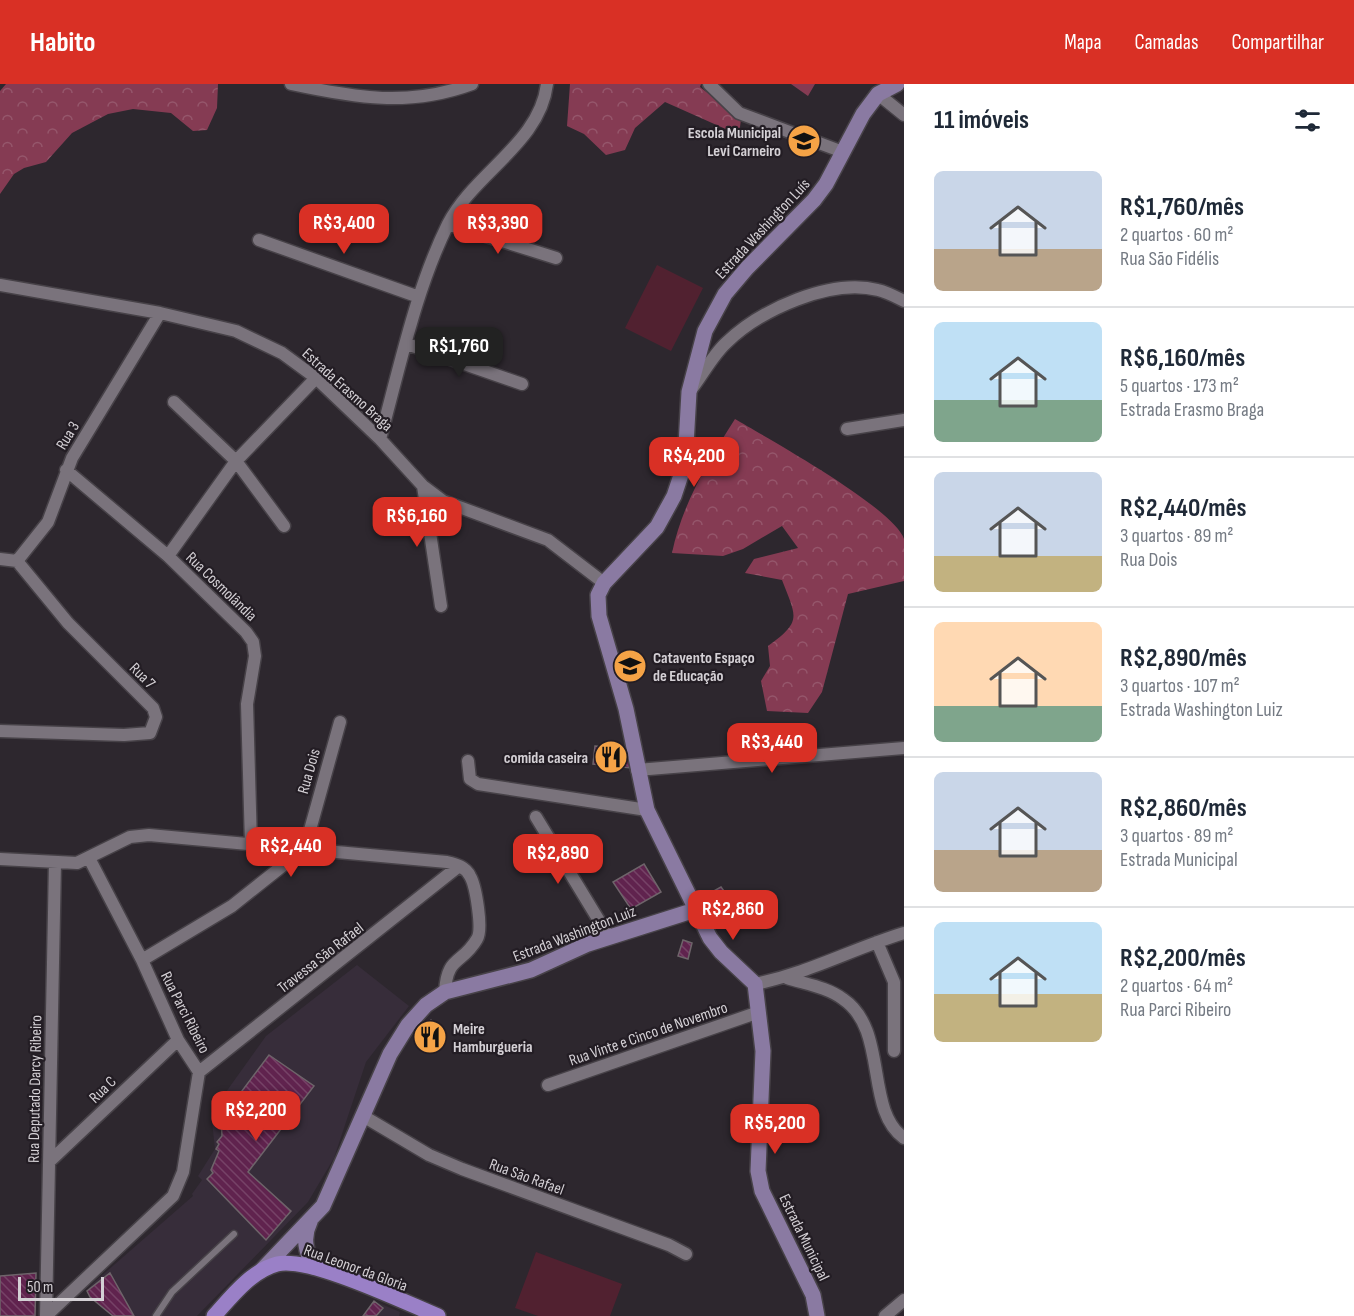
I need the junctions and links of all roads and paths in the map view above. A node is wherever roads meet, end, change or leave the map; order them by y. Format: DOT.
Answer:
graph roads {
  1 [pos="291,84"];
  2 [pos="472,84"];
  3 [pos="548,84"];
  4 [pos="709,84"];
  5 [pos="897,84"];
  6 [pos="879,94"];
  7 [pos="904,115"];
  8 [pos="843,152"];
  9 [pos="448,224"];
  10 [pos="259,240"];
  11 [pos="556,258"];
  12 [pos="0,285"];
  13 [pos="419,297"];
  14 [pos="904,301"];
  15 [pos="160,313"];
  16 [pos="407,344"];
  17 [pos="316,378"];
  18 [pos="522,384"];
  19 [pos="689,392"];
  20 [pos="174,402"];
  21 [pos="904,420"];
  22 [pos="847,429"];
  23 [pos="380,439"];
  24 [pos="236,461"];
  25 [pos="66,470"];
  26 [pos="423,486"];
  27 [pos="284,526"];
  28 [pos="168,556"];
  29 [pos="0,560"];
  30 [pos="16,561"];
  31 [pos="604,583"];
  32 [pos="441,606"];
  33 [pos="340,722"];
  34 [pos="0,732"];
  35 [pos="904,748"];
  36 [pos="468,761"];
  37 [pos="637,770"];
  38 [pos="647,810"];
  39 [pos="536,817"];
  40 [pos="251,844"];
  41 [pos="305,848"];
  42 [pos="88,858"];
  43 [pos="0,859"];
  44 [pos="55,862"];
  45 [pos="459,866"];
  46 [pos="695,910"];
  47 [pos="904,933"];
  48 [pos="609,937"];
  49 [pos="877,942"];
  50 [pos="142,960"];
  51 [pos="787,978"];
  52 [pos="755,984"];
  53 [pos="445,992"];
  54 [pos="759,1012"];
  55 [pos="178,1040"];
  56 [pos="894,1051"];
  57 [pos="199,1072"];
  58 [pos="548,1084"];
  59 [pos="363,1116"];
  60 [pos="904,1138"];
  61 [pos="49,1162"];
  62 [pos="312,1220"];
  63 [pos="234,1234"];
  64 [pos="686,1254"];
  65 [pos="314,1267"];
  66 [pos="262,1270"];
  67 [pos="904,1300"];
  68 [pos="46,1316"];
  69 [pos="156,1316"];
  70 [pos="213,1316"];
  71 [pos="438,1316"];
  72 [pos="817,1316"];
  73 [pos="885,1316"];
  1 -- 2 [label="street"];
  3 -- 9 [label="street"];
  4 -- 8 [label="street"];
  5 -- 6 [label="street, Estrada Washington Luís"];
  6 -- 7 [label="street"];
  6 -- 8 [label="street, Estrada Washington Luís"];
  8 -- 19 [label="street, Estrada Washington Luís"];
  9 -- 11 [label="street"];
  9 -- 13 [label="street"];
  10 -- 13 [label="street"];
  12 -- 15 [label="street, Estrada Erasmo Braga"];
  13 -- 16 [label="street"];
  14 -- 19 [label="street"];
  15 -- 17 [label="street, Estrada Erasmo Braga"];
  15 -- 25 [label="street, Rua 3"];
  16 -- 18 [label="street"];
  16 -- 23 [label="street"];
  17 -- 23 [label="street, Estrada Erasmo Braga"];
  17 -- 24 [label="street"];
  19 -- 31 [label="street, Estrada Washington Luís"];
  20 -- 24 [label="street"];
  21 -- 22 [label="street"];
  23 -- 26 [label="street, Estrada Erasmo Braga"];
  24 -- 27 [label="street"];
  24 -- 28 [label="street"];
  25 -- 28 [label="street, Rua Cosmolândia"];
  25 -- 30 [label="street, Rua 3"];
  26 -- 31 [label="street, Estrada Erasmo Braga"];
  26 -- 32 [label="street"];
  28 -- 40 [label="street, Rua Cosmolândia"];
  29 -- 30 [label="street"];
  30 -- 34 [label="street, Rua 7"];
  31 -- 37 [label="street"];
  33 -- 41 [label="street, Rua Dois"];
  35 -- 37 [label="street"];
  36 -- 38 [label="street"];
  37 -- 38 [label="street"];
  38 -- 46 [label="street"];
  39 -- 48 [label="street"];
  40 -- 41 [label="street"];
  40 -- 42 [label="street"];
  41 -- 45 [label="street"];
  41 -- 50 [label="street"];
  42 -- 44 [label="street"];
  42 -- 50 [label="street, Rua Parci Ribeiro"];
  43 -- 44 [label="street"];
  44 -- 61 [label="street, Rua Deputado Darcy Ribeiro"];
  45 -- 53 [label="street"];
  45 -- 57 [label="street, Travessa São Rafael"];
  46 -- 48 [label="street, Estrada Washington Luiz"];
  46 -- 52 [label="street"];
  47 -- 49 [label="street"];
  48 -- 53 [label="street, Estrada Washington Luiz"];
  49 -- 51 [label="street"];
  49 -- 56 [label="street"];
  50 -- 55 [label="street, Rua Parci Ribeiro"];
  51 -- 52 [label="street"];
  51 -- 60 [label="street"];
  52 -- 54 [label="street, Estrada Municipal"];
  53 -- 59 [label="street, Estrada Washington Luiz"];
  54 -- 58 [label="street, Rua Vinte e Cinco de Novembro"];
  54 -- 72 [label="street, Estrada Municipal"];
  55 -- 57 [label="street, Rua Parci Ribeiro"];
  55 -- 61 [label="street, Rua C"];
  57 -- 68 [label="street, Rua Parci Ribeiro"];
  59 -- 62 [label="street, Estrada Washington Luiz"];
  59 -- 64 [label="street, Rua São Rafael"];
  61 -- 68 [label="street, Rua Deputado Darcy Ribeiro"];
  62 -- 65 [label="street, Estrada Washington Luiz"];
  62 -- 66 [label="street, Estrada Washington Luiz"];
  63 -- 69 [label="lane"];
  65 -- 66 [label="main road, Rua Leonor da Gloria"];
  65 -- 71 [label="main road, Rua Leonor da Gloria"];
  66 -- 70 [label="main road, Estrada Washington Luiz"];
  67 -- 73 [label="street"];
}
